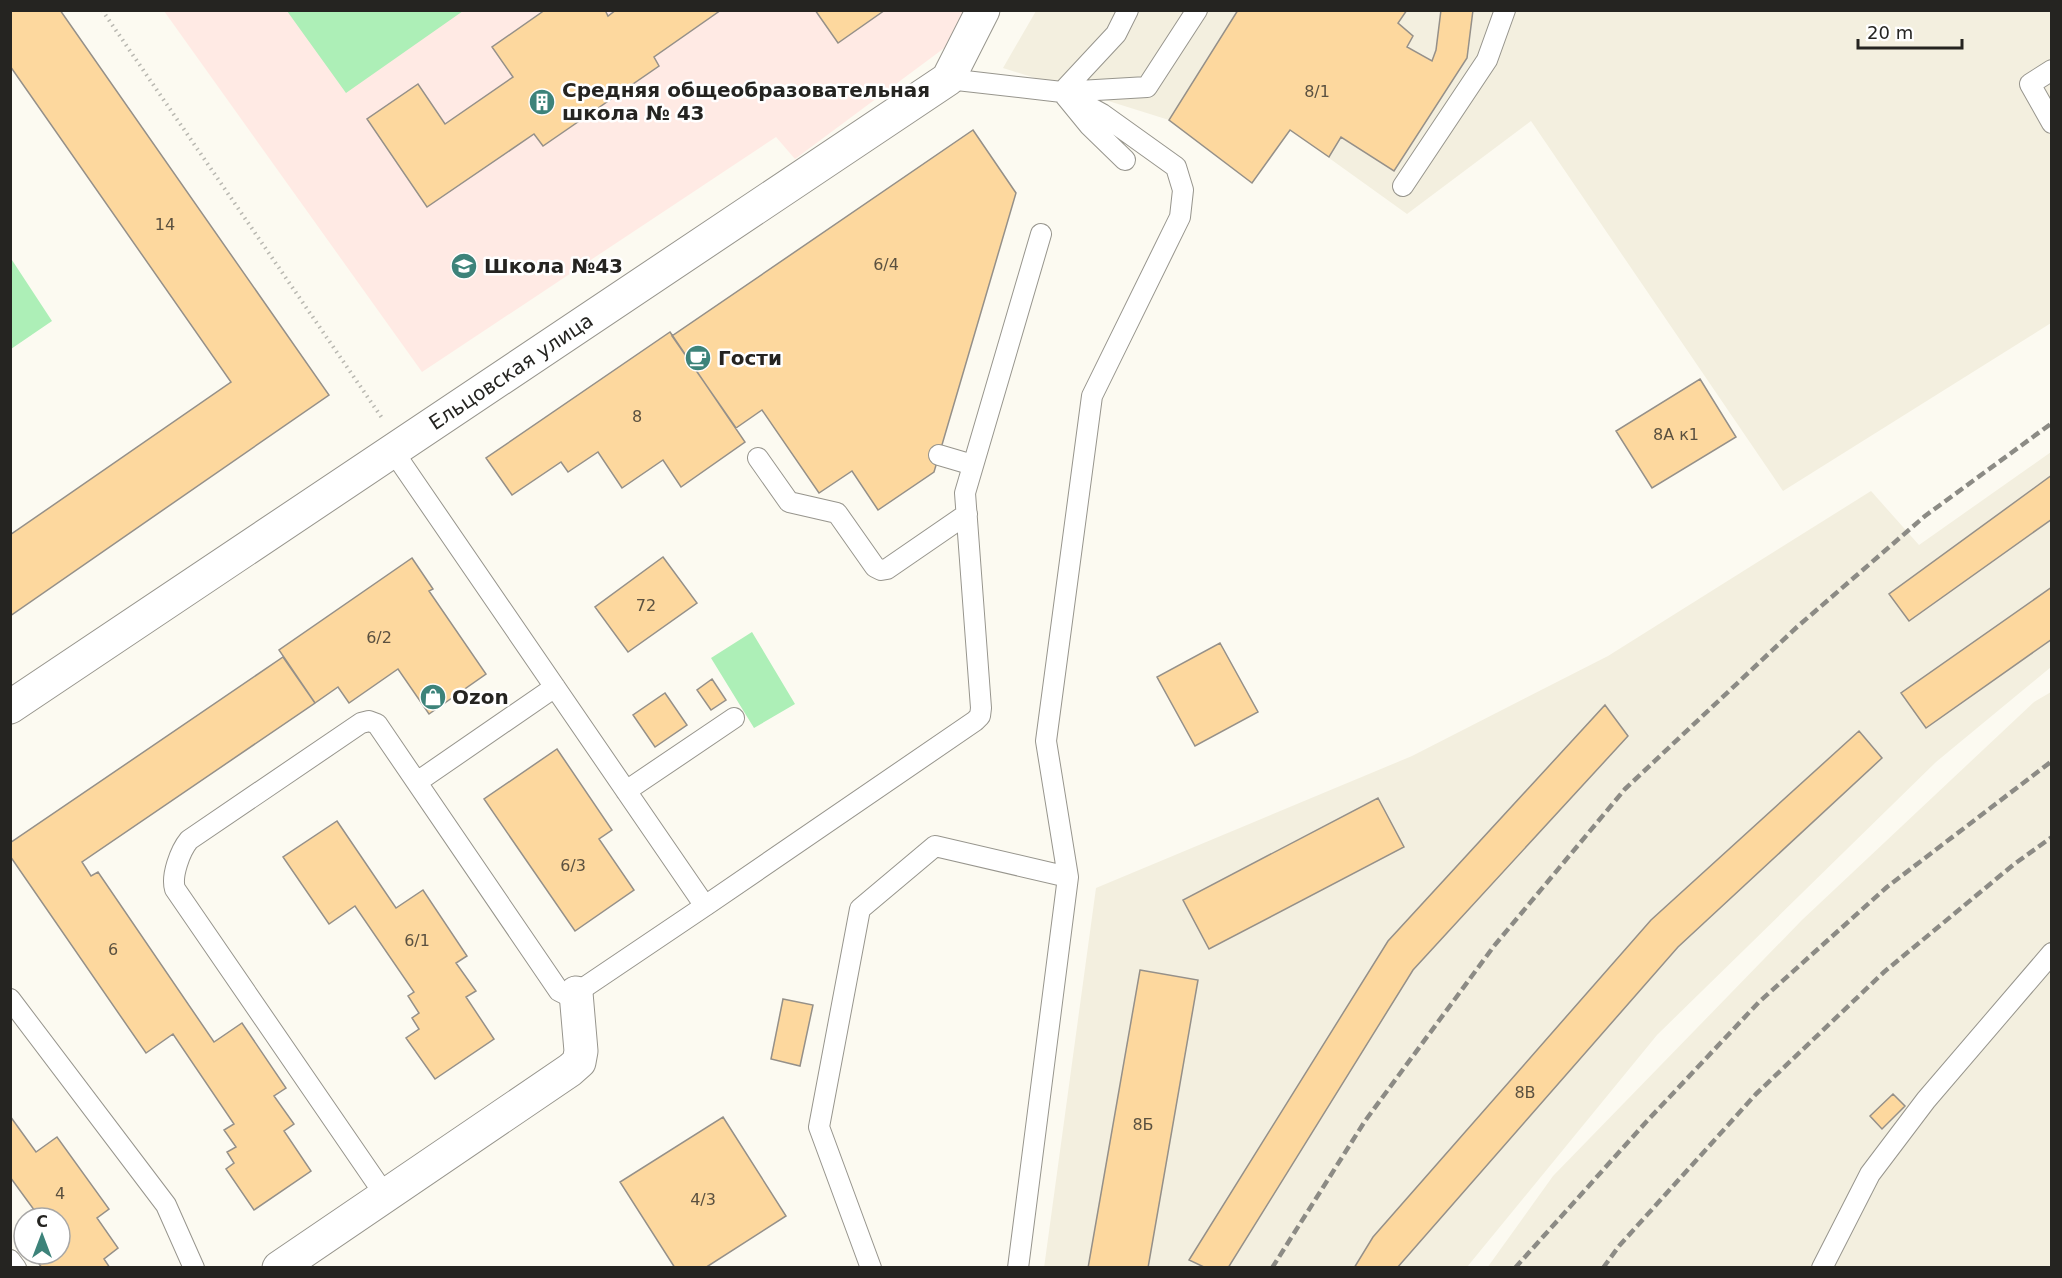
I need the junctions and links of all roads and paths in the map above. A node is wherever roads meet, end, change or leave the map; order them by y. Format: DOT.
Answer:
graph roads {
  1 [pos="102,10"];
  2 [pos="983,10"];
  3 [pos="1128,10"];
  4 [pos="1197,10"];
  5 [pos="1505,10"];
  6 [pos="2052,70"];
  7 [pos="948,79"];
  8 [pos="1062,92"];
  9 [pos="2052,123"];
  10 [pos="1125,160"];
  11 [pos="1403,186"];
  12 [pos="1041,234"];
  13 [pos="397,448"];
  14 [pos="939,455"];
  15 [pos="758,458"];
  16 [pos="973,465"];
  17 [pos="967,514"];
  18 [pos="555,687"];
  19 [pos="10,707"];
  20 [pos="734,718"];
  21 [pos="417,782"];
  22 [pos="626,791"];
  23 [pos="1068,877"];
  24 [pos="705,906"];
  25 [pos="2052,953"];
  26 [pos="576,993"];
  27 [pos="10,999"];
  28 [pos="385,1195"];
  29 [pos="10,1260"];
  30 [pos="16,1268"];
  31 [pos="194,1268"];
  32 [pos="279,1268"];
  33 [pos="871,1268"];
  34 [pos="1018,1268"];
  35 [pos="1822,1268"];
  1 -- 13 [label="path"];
  2 -- 7 [label="street, Ельцовская улица"];
  3 -- 8 [label="lane"];
  4 -- 8 [label="lane"];
  5 -- 11 [label="lane"];
  6 -- 9 [label="lane"];
  7 -- 8 [label="lane"];
  7 -- 13 [label="street, Ельцовская улица"];
  8 -- 10 [label="lane"];
  8 -- 23 [label="lane"];
  12 -- 16 [label="lane"];
  13 -- 18 [label="lane"];
  13 -- 19 [label="street, Ельцовская улица"];
  14 -- 16 [label="lane"];
  15 -- 17 [label="lane"];
  16 -- 17 [label="lane"];
  17 -- 24 [label="lane"];
  18 -- 21 [label="lane"];
  18 -- 22 [label="lane"];
  20 -- 22 [label="lane"];
  21 -- 26 [label="lane"];
  21 -- 28 [label="lane"];
  22 -- 24 [label="lane"];
  23 -- 33 [label="lane"];
  23 -- 34 [label="lane"];
  24 -- 26 [label="lane"];
  25 -- 35 [label="lane"];
  26 -- 28 [label="street"];
  27 -- 31 [label="lane"];
  28 -- 32 [label="street"];
  29 -- 30 [label="lane"];
}
